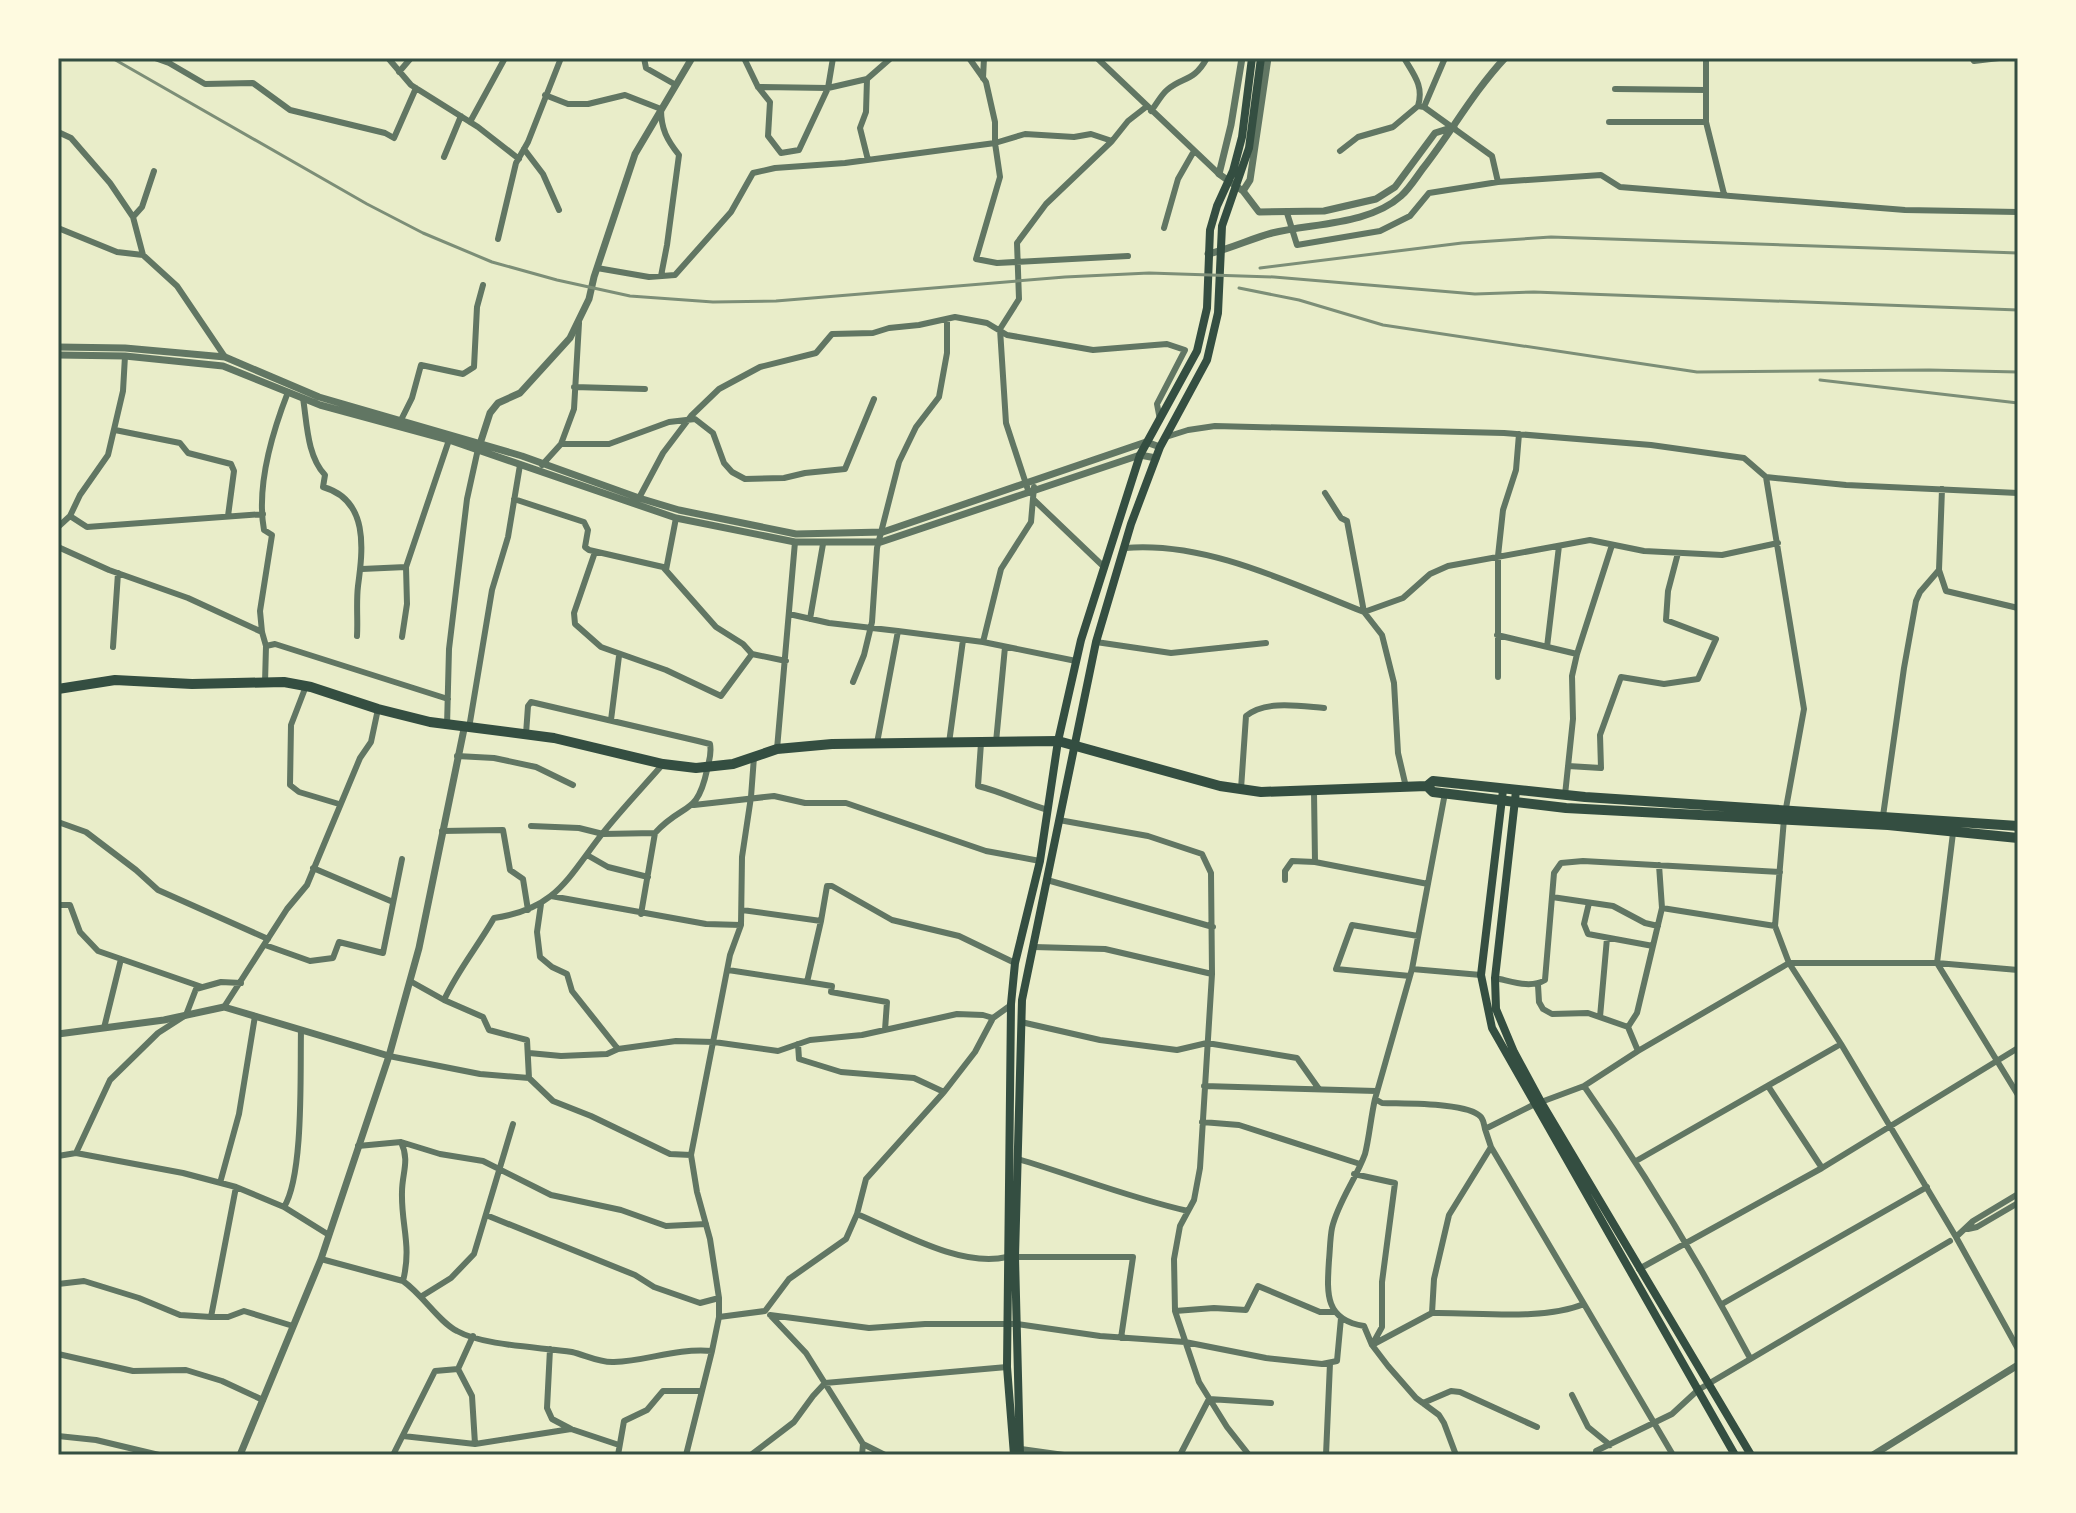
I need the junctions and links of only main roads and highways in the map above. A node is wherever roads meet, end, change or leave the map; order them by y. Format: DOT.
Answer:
graph roads {
  1 [pos="1252,58"];
  2 [pos="1261,58"];
  3 [pos="58,689"];
  4 [pos="1058,741"];
  5 [pos="1073,744"];
  6 [pos="1502,794"];
  7 [pos="1516,796"];
  8 [pos="1785,814"];
  9 [pos="2018,826"];
  10 [pos="1979,829"];
  11 [pos="2018,838"];
  12 [pos="1022,1000"];
  13 [pos="1011,1004"];
  14 [pos="1537,1104"];
  15 [pos="1011,1257"];
  16 [pos="1013,1324"];
  17 [pos="1018,1453"];
  18 [pos="1735,1455"];
  19 [pos="1751,1455"];
  1 -- 4 [label="main road"];
  2 -- 5 [label="main road"];
  3 -- 4 [label="highway"];
  4 -- 5 [label="highway"];
  4 -- 13 [label="main road"];
  5 -- 6 [label="highway"];
  5 -- 12 [label="main road"];
  6 -- 7 [label="highway"];
  6 -- 14 [label="main road"];
  7 -- 8 [label="highway"];
  7 -- 8 [label="highway"];
  7 -- 14 [label="main road"];
  8 -- 10 [label="highway"];
  8 -- 10 [label="highway"];
  9 -- 10 [label="highway"];
  10 -- 11 [label="highway"];
  12 -- 13 [label="main road"];
  12 -- 15 [label="main road"];
  13 -- 15 [label="main road"];
  14 -- 18 [label="main road"];
  14 -- 19 [label="main road"];
  15 -- 16 [label="main road"];
  16 -- 17 [label="main road"];
  16 -- 17 [label="main road"];
}
